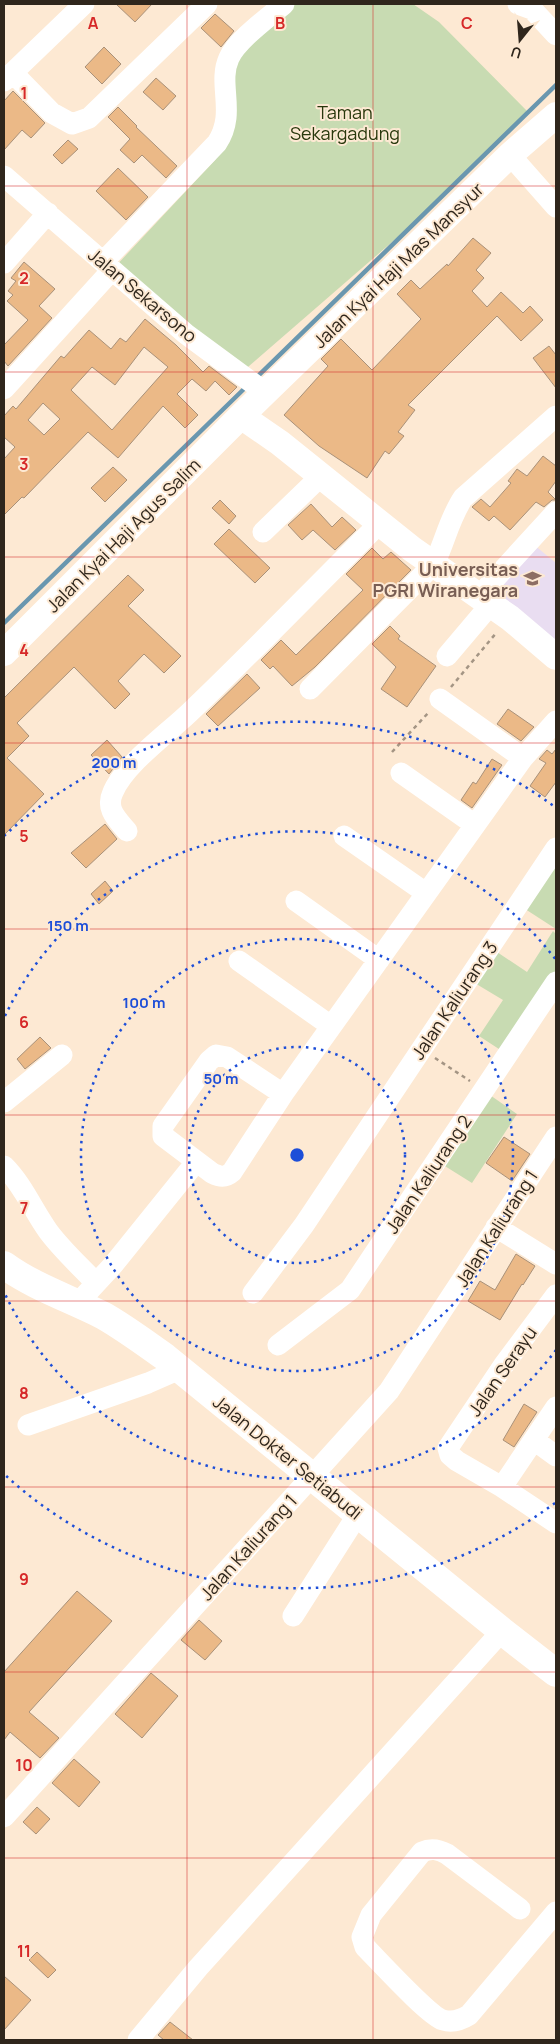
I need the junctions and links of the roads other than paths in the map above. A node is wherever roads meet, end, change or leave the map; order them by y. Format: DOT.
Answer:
graph roads {
  1 [pos="84,4"];
  2 [pos="207,4"];
  3 [pos="284,4"];
  4 [pos="518,4"];
  5 [pos="556,35"];
  6 [pos="8,77"];
  7 [pos="556,115"];
  8 [pos="510,155"];
  9 [pos="4,176"];
  10 [pos="556,207"];
  11 [pos="48,213"];
  12 [pos="4,263"];
  13 [pos="107,266"];
  14 [pos="4,389"];
  15 [pos="264,391"];
  16 [pos="241,416"];
  17 [pos="556,416"];
  18 [pos="321,476"];
  19 [pos="556,512"];
  20 [pos="380,523"];
  21 [pos="263,532"];
  22 [pos="443,570"];
  23 [pos="486,600"];
  24 [pos="4,653"];
  25 [pos="447,656"];
  26 [pos="556,657"];
  27 [pos="310,689"];
  28 [pos="440,699"];
  29 [pos="556,720"];
  30 [pos="523,758"];
  31 [pos="401,773"];
  32 [pos="474,825"];
  33 [pos="127,831"];
  34 [pos="344,836"];
  35 [pos="556,848"];
  36 [pos="550,871"];
  37 [pos="426,893"];
  38 [pos="296,901"];
  39 [pos="379,960"];
  40 [pos="238,961"];
  41 [pos="556,982"];
  42 [pos="332,1026"];
  43 [pos="62,1055"];
  44 [pos="283,1094"];
  45 [pos="4,1102"];
  46 [pos="556,1137"];
  47 [pos="196,1162"];
  48 [pos="4,1166"];
  49 [pos="496,1227"];
  50 [pos="556,1264"];
  51 [pos="4,1265"];
  52 [pos="96,1283"];
  53 [pos="253,1293"];
  54 [pos="556,1295"];
  55 [pos="77,1304"];
  56 [pos="278,1346"];
  57 [pos="180,1369"];
  58 [pos="556,1407"];
  59 [pos="28,1425"];
  60 [pos="534,1440"];
  61 [pos="556,1456"];
  62 [pos="312,1476"];
  63 [pos="502,1487"];
  64 [pos="358,1514"];
  65 [pos="556,1523"];
  66 [pos="293,1616"];
  67 [pos="502,1631"];
  68 [pos="556,1673"];
  69 [pos="4,1817"];
  70 [pos="520,1909"];
  71 [pos="556,1912"];
  72 [pos="138,2040"];
  1 -- 6 [label="street"];
  2 -- 6 [label="street"];
  3 -- 13 [label="street"];
  4 -- 5 [label="street"];
  7 -- 8 [label="main road, Jalan Kyai Haji Mas Mansyur"];
  8 -- 10 [label="street"];
  8 -- 15 [label="main road, Jalan Kyai Haji Mas Mansyur"];
  9 -- 11 [label="street, Jalan Sekarsono"];
  11 -- 12 [label="street"];
  11 -- 13 [label="street, Jalan Sekarsono"];
  13 -- 14 [label="street"];
  13 -- 15 [label="street, Jalan Sekarsono"];
  15 -- 16 [label="main road, Jalan Kyai Haji Mas Mansyur"];
  16 -- 18 [label="main road"];
  16 -- 24 [label="main road, Jalan Kyai Haji Agus Salim"];
  17 -- 22 [label="street"];
  18 -- 20 [label="main road"];
  18 -- 21 [label="street"];
  19 -- 23 [label="street"];
  20 -- 22 [label="main road"];
  20 -- 33 [label="street"];
  22 -- 23 [label="main road"];
  22 -- 27 [label="street"];
  23 -- 25 [label="street"];
  23 -- 26 [label="main road"];
  28 -- 30 [label="street"];
  29 -- 30 [label="street"];
  30 -- 32 [label="street"];
  31 -- 32 [label="street"];
  32 -- 37 [label="street"];
  34 -- 37 [label="street"];
  35 -- 36 [label="street, Jalan Kaliurang 3"];
  36 -- 53 [label="street, Jalan Kaliurang 3"];
  37 -- 39 [label="street"];
  38 -- 39 [label="street"];
  39 -- 42 [label="street"];
  40 -- 42 [label="street"];
  41 -- 56 [label="street, Jalan Kaliurang 2"];
  42 -- 44 [label="street"];
  43 -- 45 [label="street"];
  44 -- 47 [label="street"];
  44 -- 47 [label="street"];
  46 -- 49 [label="street, Jalan Kaliurang 1"];
  47 -- 52 [label="street"];
  48 -- 52 [label="street"];
  49 -- 50 [label="street"];
  49 -- 62 [label="street, Jalan Kaliurang 1"];
  51 -- 55 [label="highway, Jalan Dokter Setiabudi"];
  52 -- 55 [label="street"];
  54 -- 63 [label="street, Jalan Serayu"];
  55 -- 57 [label="highway, Jalan Dokter Setiabudi"];
  57 -- 59 [label="street"];
  57 -- 62 [label="highway, Jalan Dokter Setiabudi"];
  58 -- 60 [label="street"];
  60 -- 61 [label="street"];
  60 -- 63 [label="street"];
  62 -- 64 [label="highway, Jalan Dokter Setiabudi"];
  62 -- 69 [label="street, Jalan Kaliurang 1"];
  63 -- 65 [label="street"];
  64 -- 66 [label="street"];
  64 -- 67 [label="highway, Jalan Dokter Setiabudi"];
  67 -- 68 [label="highway, Jalan Dokter Setiabudi"];
  67 -- 72 [label="street"];
  70 -- 71 [label="street"];
}
